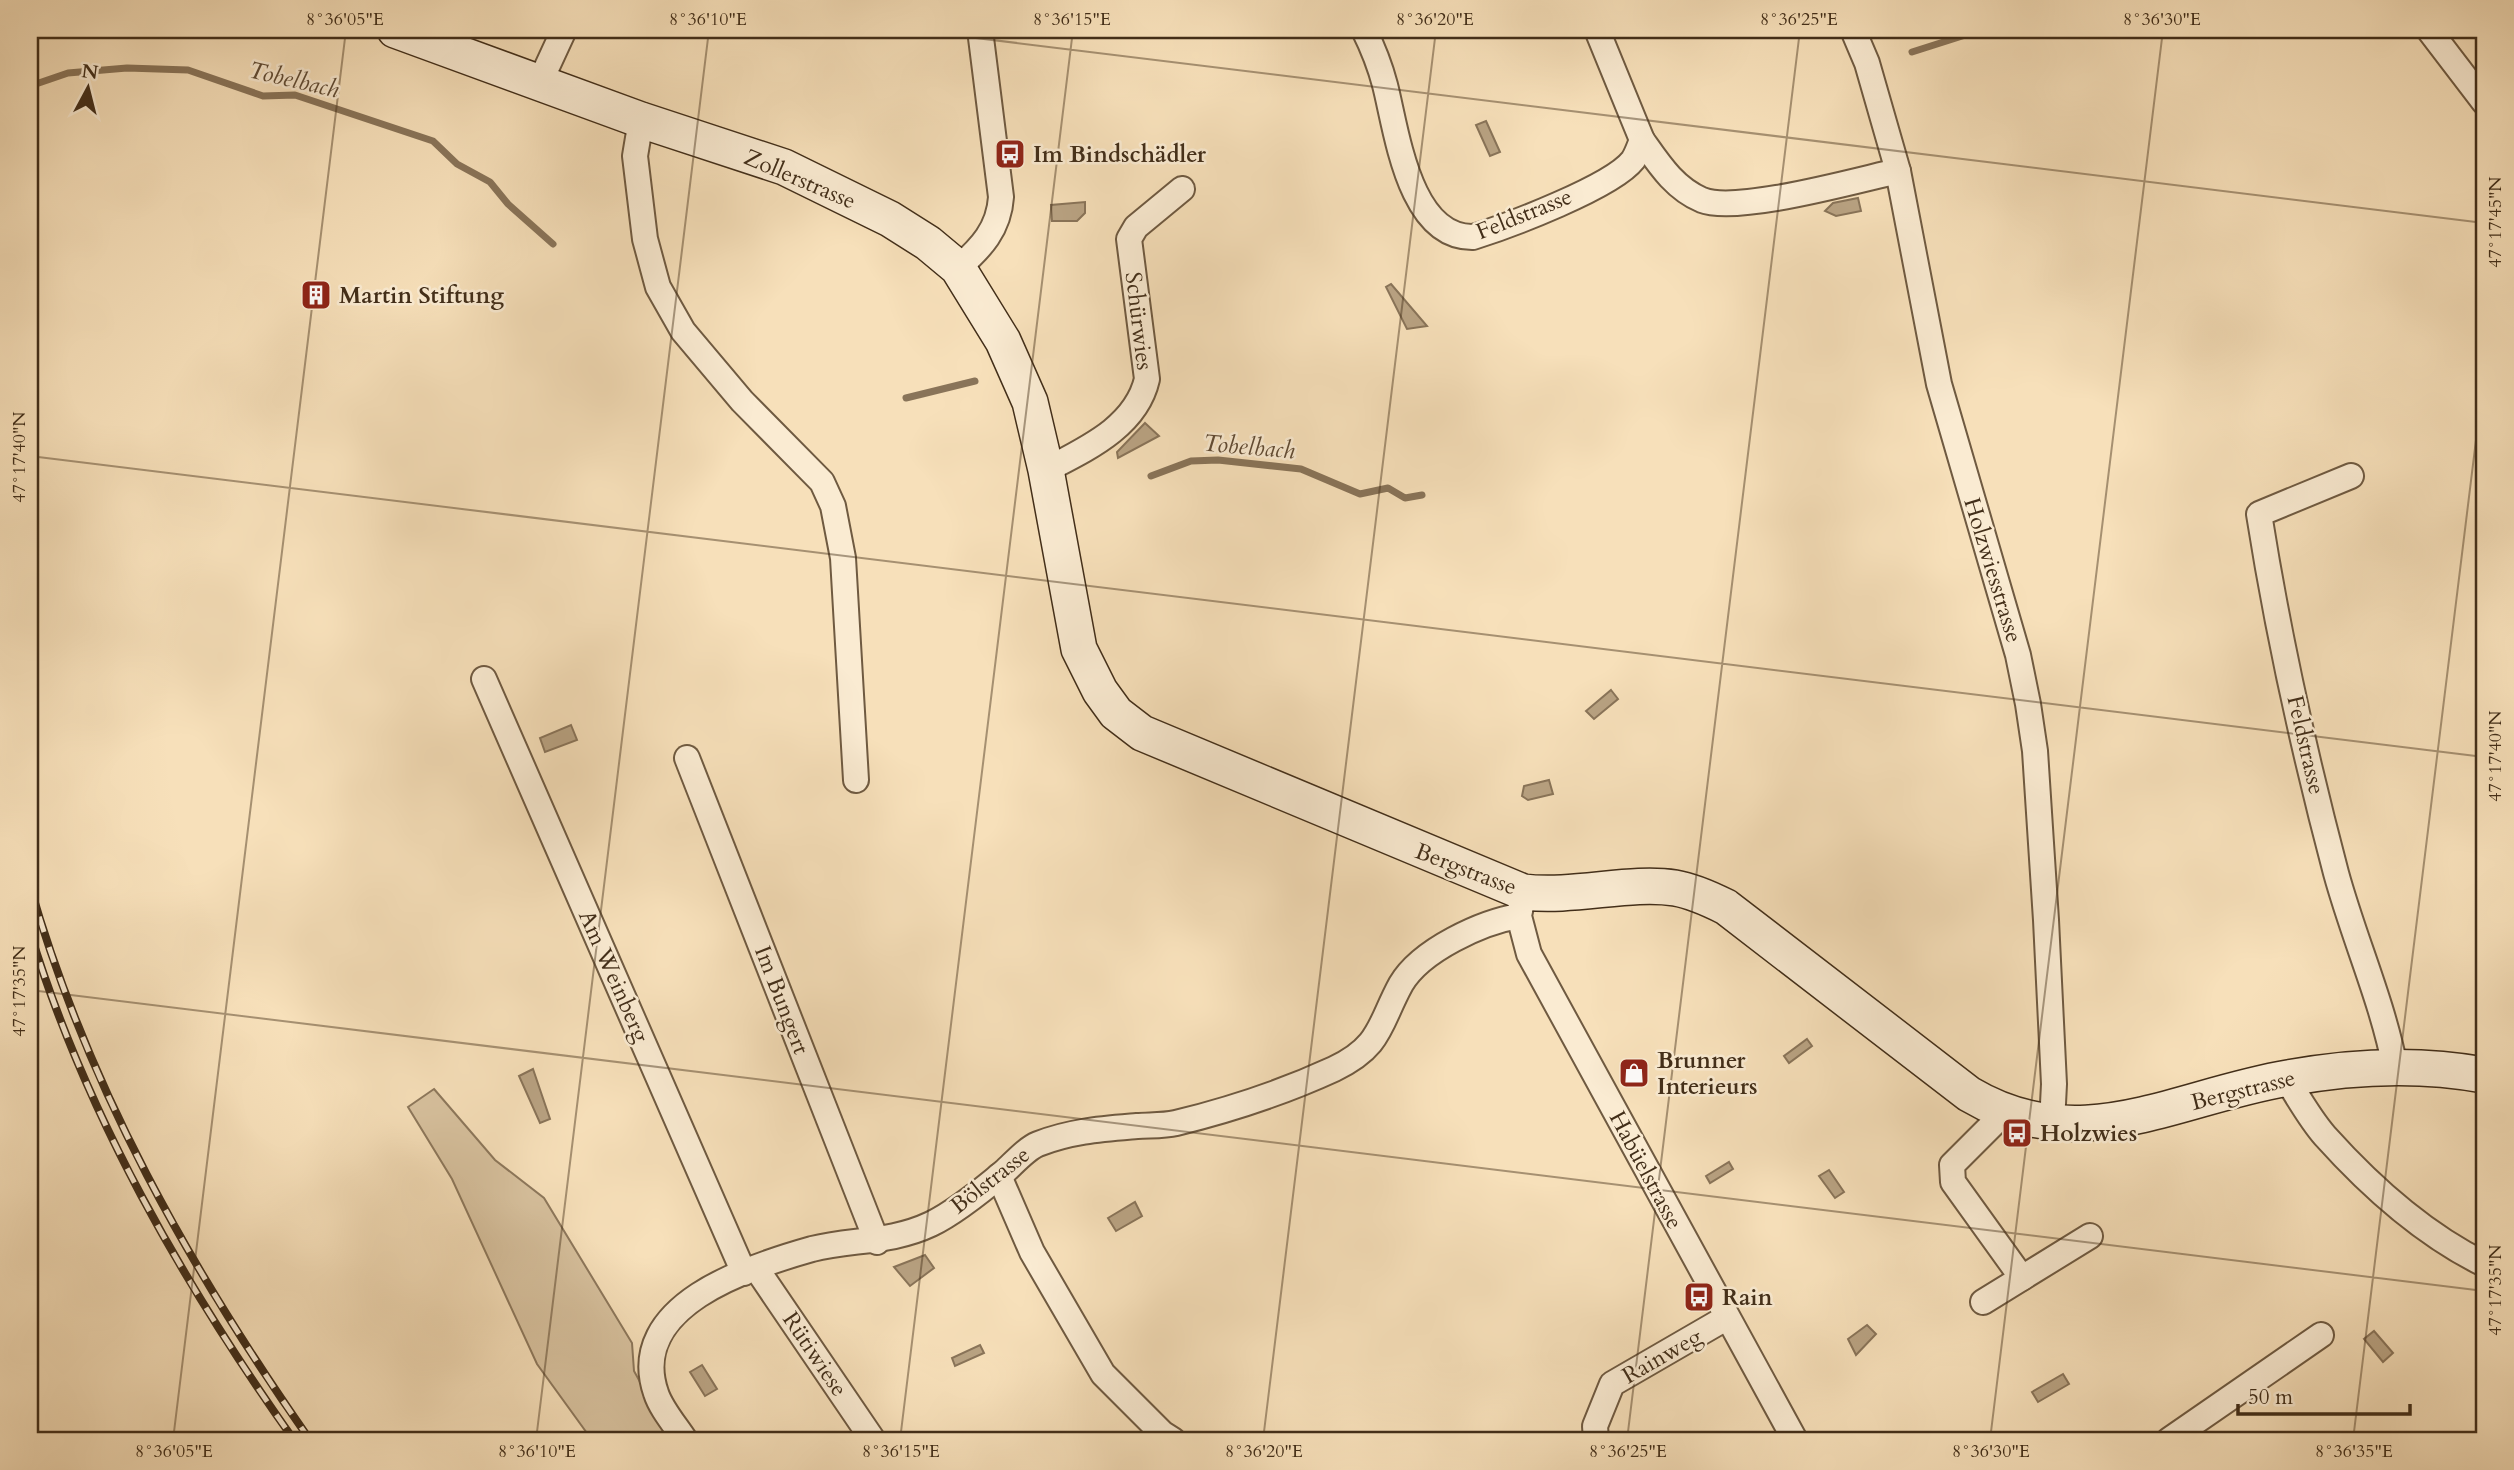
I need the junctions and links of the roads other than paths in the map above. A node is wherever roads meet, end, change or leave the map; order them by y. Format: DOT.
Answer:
graph roads {
  1 [pos="395,30"];
  2 [pos="564,30"];
  3 [pos="980,30"];
  4 [pos="1364,30"];
  5 [pos="1597,30"];
  6 [pos="1853,30"];
  7 [pos="2429,30"];
  8 [pos="540,82"];
  9 [pos="2484,102"];
  10 [pos="641,120"];
  11 [pos="1642,140"];
  12 [pos="1898,171"];
  13 [pos="1182,189"];
  14 [pos="958,268"];
  15 [pos="2351,476"];
  16 [pos="1049,483"];
  17 [pos="484,679"];
  18 [pos="687,758"];
  19 [pos="856,780"];
  20 [pos="1521,904"];
  21 [pos="2395,1067"];
  22 [pos="2484,1075"];
  23 [pos="2286,1078"];
  24 [pos="2004,1112"];
  25 [pos="2052,1124"];
  26 [pos="999,1176"];
  27 [pos="2090,1236"];
  28 [pos="877,1241"];
  29 [pos="2484,1264"];
  30 [pos="750,1271"];
  31 [pos="2022,1278"];
  32 [pos="1983,1301"];
  33 [pos="1726,1318"];
  34 [pos="2322,1335"];
  35 [pos="685,1440"];
  36 [pos="873,1440"];
  37 [pos="1173,1440"];
  38 [pos="1596,1440"];
  39 [pos="1795,1440"];
  40 [pos="2169,1440"];
  1 -- 8 [label="street, Zollerstrasse"];
  2 -- 8 [label="street"];
  3 -- 14 [label="street"];
  4 -- 11 [label="street, Feldstrasse"];
  5 -- 11 [label="street"];
  6 -- 12 [label="street, Holzwiesstrasse"];
  7 -- 9 [label="street"];
  8 -- 10 [label="street, Zollerstrasse"];
  10 -- 14 [label="street, Zollerstrasse"];
  10 -- 19 [label="street"];
  11 -- 12 [label="street"];
  12 -- 25 [label="street, Holzwiesstrasse"];
  13 -- 16 [label="street, Schürwies"];
  14 -- 16 [label="street, Zollerstrasse"];
  15 -- 21 [label="street, Feldstrasse"];
  16 -- 20 [label="street, Bergstrasse"];
  17 -- 30 [label="street, Am Weinberg"];
  18 -- 28 [label="street, Im Bungert"];
  20 -- 24 [label="street, Bergstrasse"];
  20 -- 26 [label="street, Bölstrasse"];
  20 -- 33 [label="street, Habüelstrasse"];
  21 -- 22 [label="street, Bergstrasse"];
  21 -- 23 [label="street, Bergstrasse"];
  23 -- 25 [label="street, Bergstrasse"];
  23 -- 29 [label="street"];
  24 -- 25 [label="street, Bergstrasse"];
  24 -- 31 [label="street"];
  26 -- 28 [label="street, Bölstrasse"];
  26 -- 37 [label="street"];
  27 -- 31 [label="street"];
  28 -- 30 [label="street, Bölstrasse"];
  30 -- 35 [label="street, Bölstrasse"];
  30 -- 36 [label="street, Rütiwiese"];
  31 -- 32 [label="street"];
  33 -- 38 [label="street, Rainweg"];
  33 -- 39 [label="street, Habüelstrasse"];
  34 -- 40 [label="street"];
}
